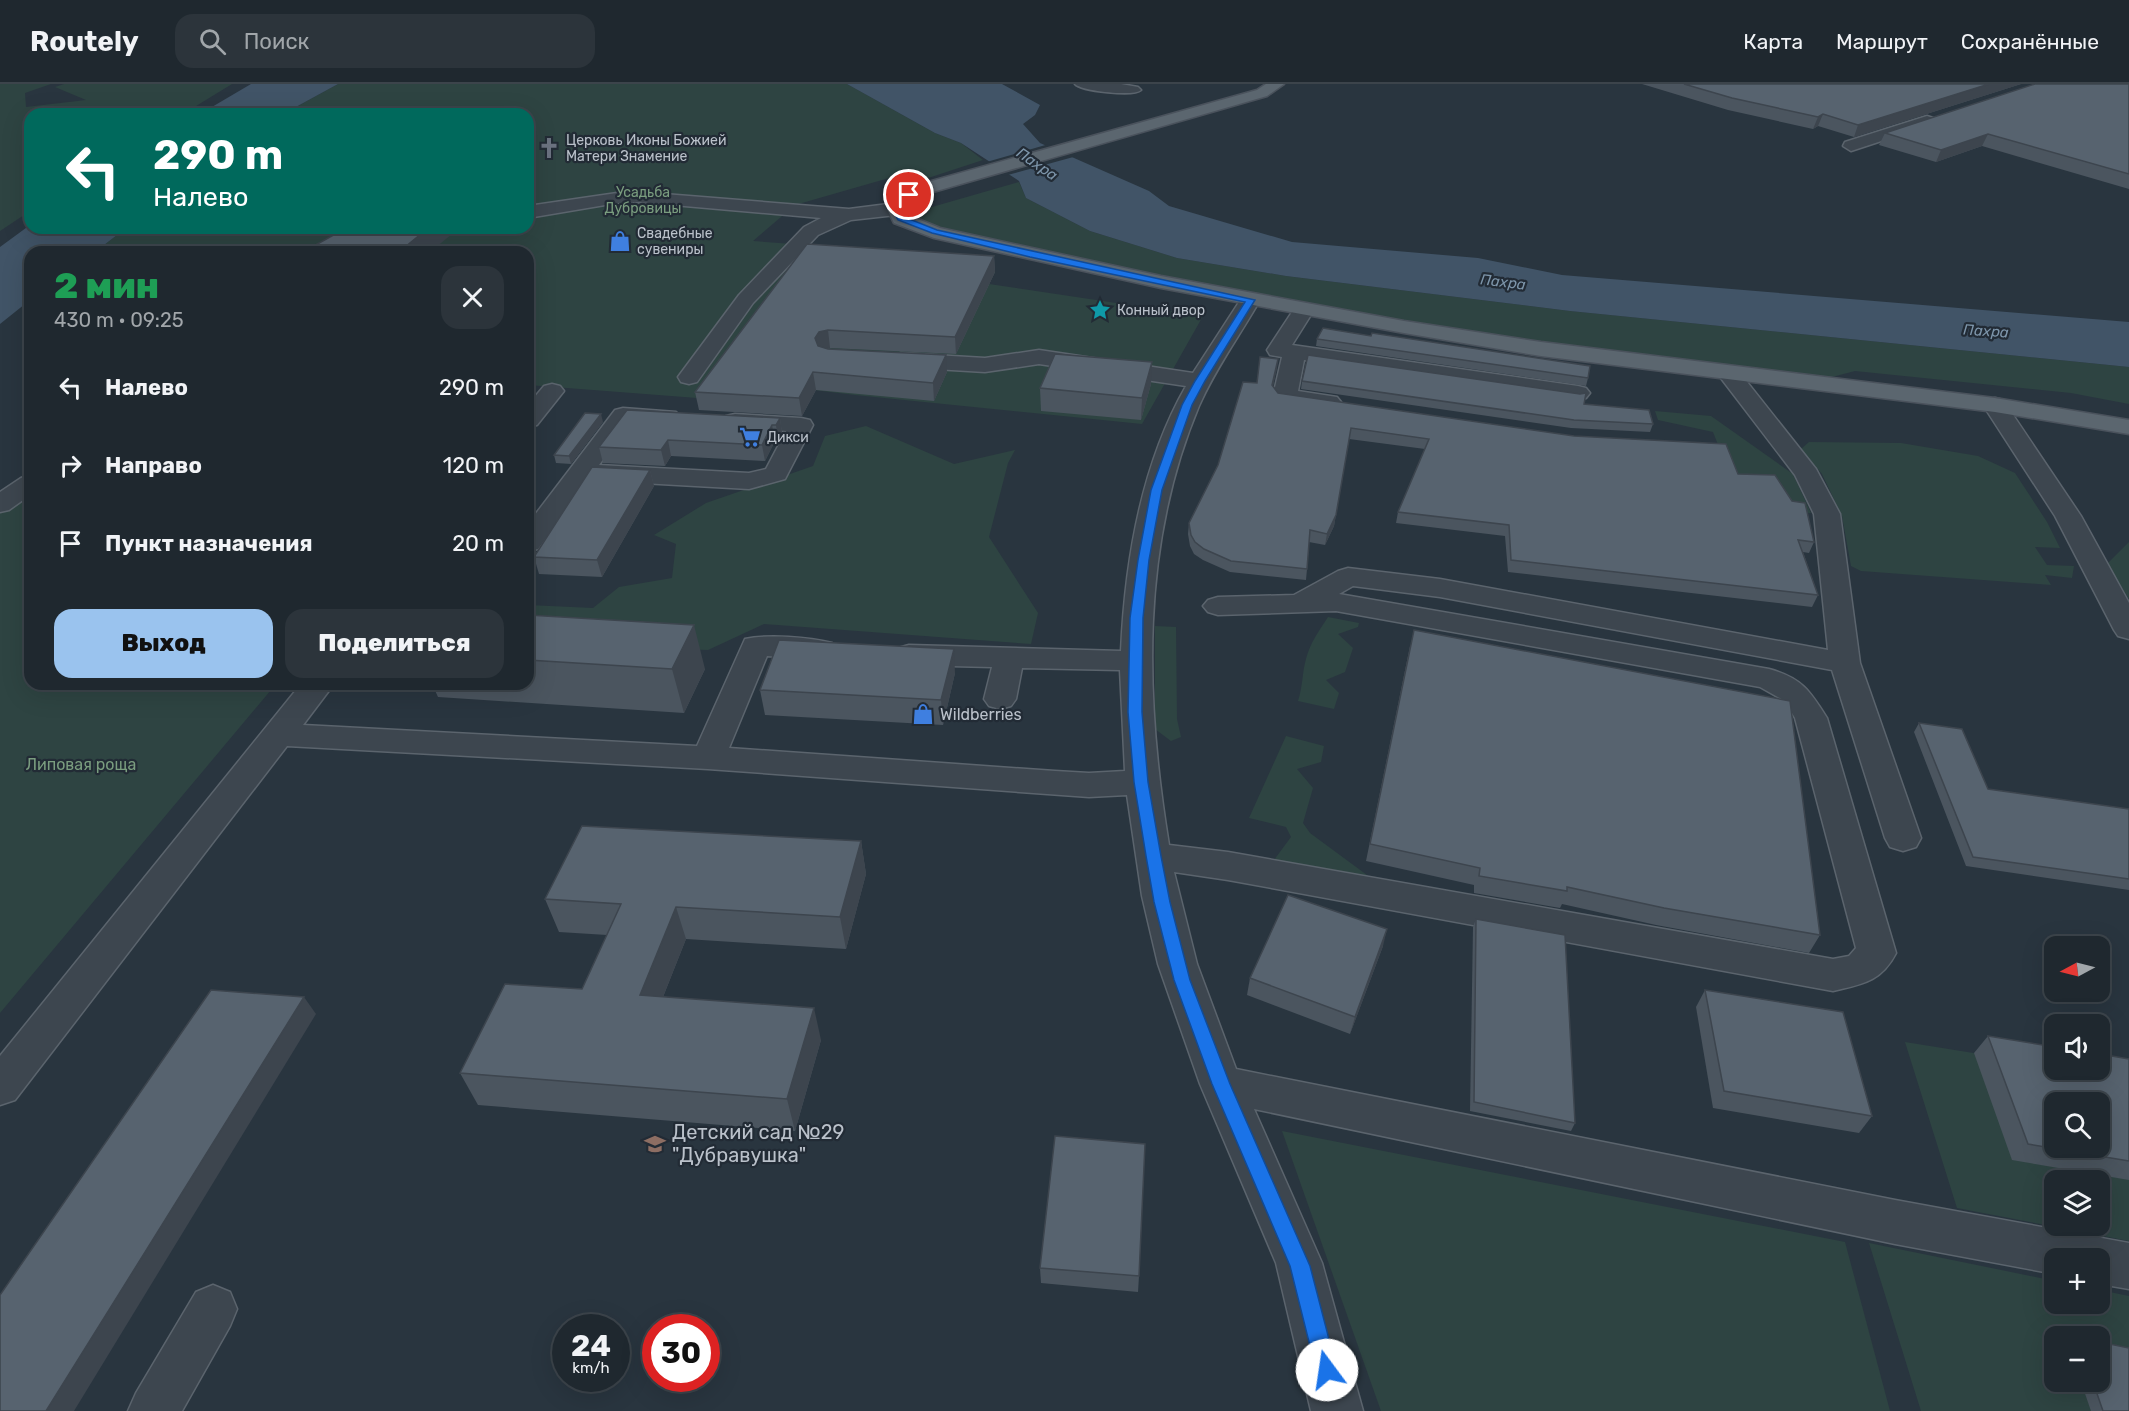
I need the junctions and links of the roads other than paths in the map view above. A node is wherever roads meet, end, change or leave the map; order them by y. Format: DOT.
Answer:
graph roads {
  1 [pos="1082,84"];
  2 [pos="1277,84"];
  3 [pos="1134,90"];
  4 [pos="1941,117"];
  5 [pos="1851,146"];
  6 [pos="896,209"];
  7 [pos="534,211"];
  8 [pos="849,215"];
  9 [pos="1250,300"];
  10 [pos="1303,310"];
  11 [pos="1294,353"];
  12 [pos="877,359"];
  13 [pos="689,377"];
  14 [pos="1733,380"];
  15 [pos="1200,381"];
  16 [pos="552,391"];
  17 [pos="1578,393"];
  18 [pos="1774,403"];
  19 [pos="1995,405"];
  20 [pos="1354,406"];
  21 [pos="534,413"];
  22 [pos="2129,427"];
  23 [pos="581,472"];
  24 [pos="24,487"];
  25 [pos="0,504"];
  26 [pos="534,535"];
  27 [pos="1300,603"];
  28 [pos="1218,606"];
  29 [pos="2129,630"];
  30 [pos="851,651"];
  31 [pos="887,653"];
  32 [pos="1009,658"];
  33 [pos="1135,661"];
  34 [pos="1845,663"];
  35 [pos="313,690"];
  36 [pos="1000,699"];
  37 [pos="278,735"];
  38 [pos="708,758"];
  39 [pos="1141,782"];
  40 [pos="1903,838"];
  41 [pos="1153,856"];
  42 [pos="1221,1084"];
  43 [pos="0,1087"];
  44 [pos="2044,1250"];
  45 [pos="2110,1263"];
  46 [pos="2129,1266"];
  47 [pos="213,1309"];
  48 [pos="154,1411"];
  49 [pos="1337,1411"];
  1 -- 3 [label="street"];
  2 -- 6 [label="main road"];
  4 -- 5 [label="street"];
  6 -- 8 [label="street"];
  6 -- 9 [label="main road"];
  7 -- 8 [label="street"];
  8 -- 13 [label="street"];
  9 -- 10 [label="main road"];
  9 -- 15 [label="street"];
  10 -- 11 [label="street"];
  10 -- 14 [label="main road"];
  11 -- 17 [label="street"];
  11 -- 20 [label="street"];
  12 -- 15 [label="street"];
  14 -- 18 [label="street"];
  14 -- 19 [label="main road"];
  14 -- 34 [label="street"];
  15 -- 33 [label="street"];
  16 -- 21 [label="street"];
  19 -- 22 [label="main road"];
  19 -- 29 [label="street"];
  23 -- 23 [label="street"];
  23 -- 26 [label="street"];
  24 -- 25 [label="street"];
  27 -- 28 [label="street"];
  27 -- 34 [label="street"];
  27 -- 41 [label="street"];
  30 -- 38 [label="street"];
  31 -- 32 [label="street"];
  32 -- 33 [label="street"];
  32 -- 36 [label="street"];
  33 -- 39 [label="street"];
  34 -- 40 [label="street"];
  35 -- 37 [label="street"];
  37 -- 38 [label="street"];
  37 -- 43 [label="street"];
  38 -- 39 [label="street"];
  39 -- 41 [label="street"];
  41 -- 42 [label="street"];
  42 -- 44 [label="street"];
  42 -- 49 [label="street"];
  45 -- 46 [label="street"];
  47 -- 48 [label="street"];
}
